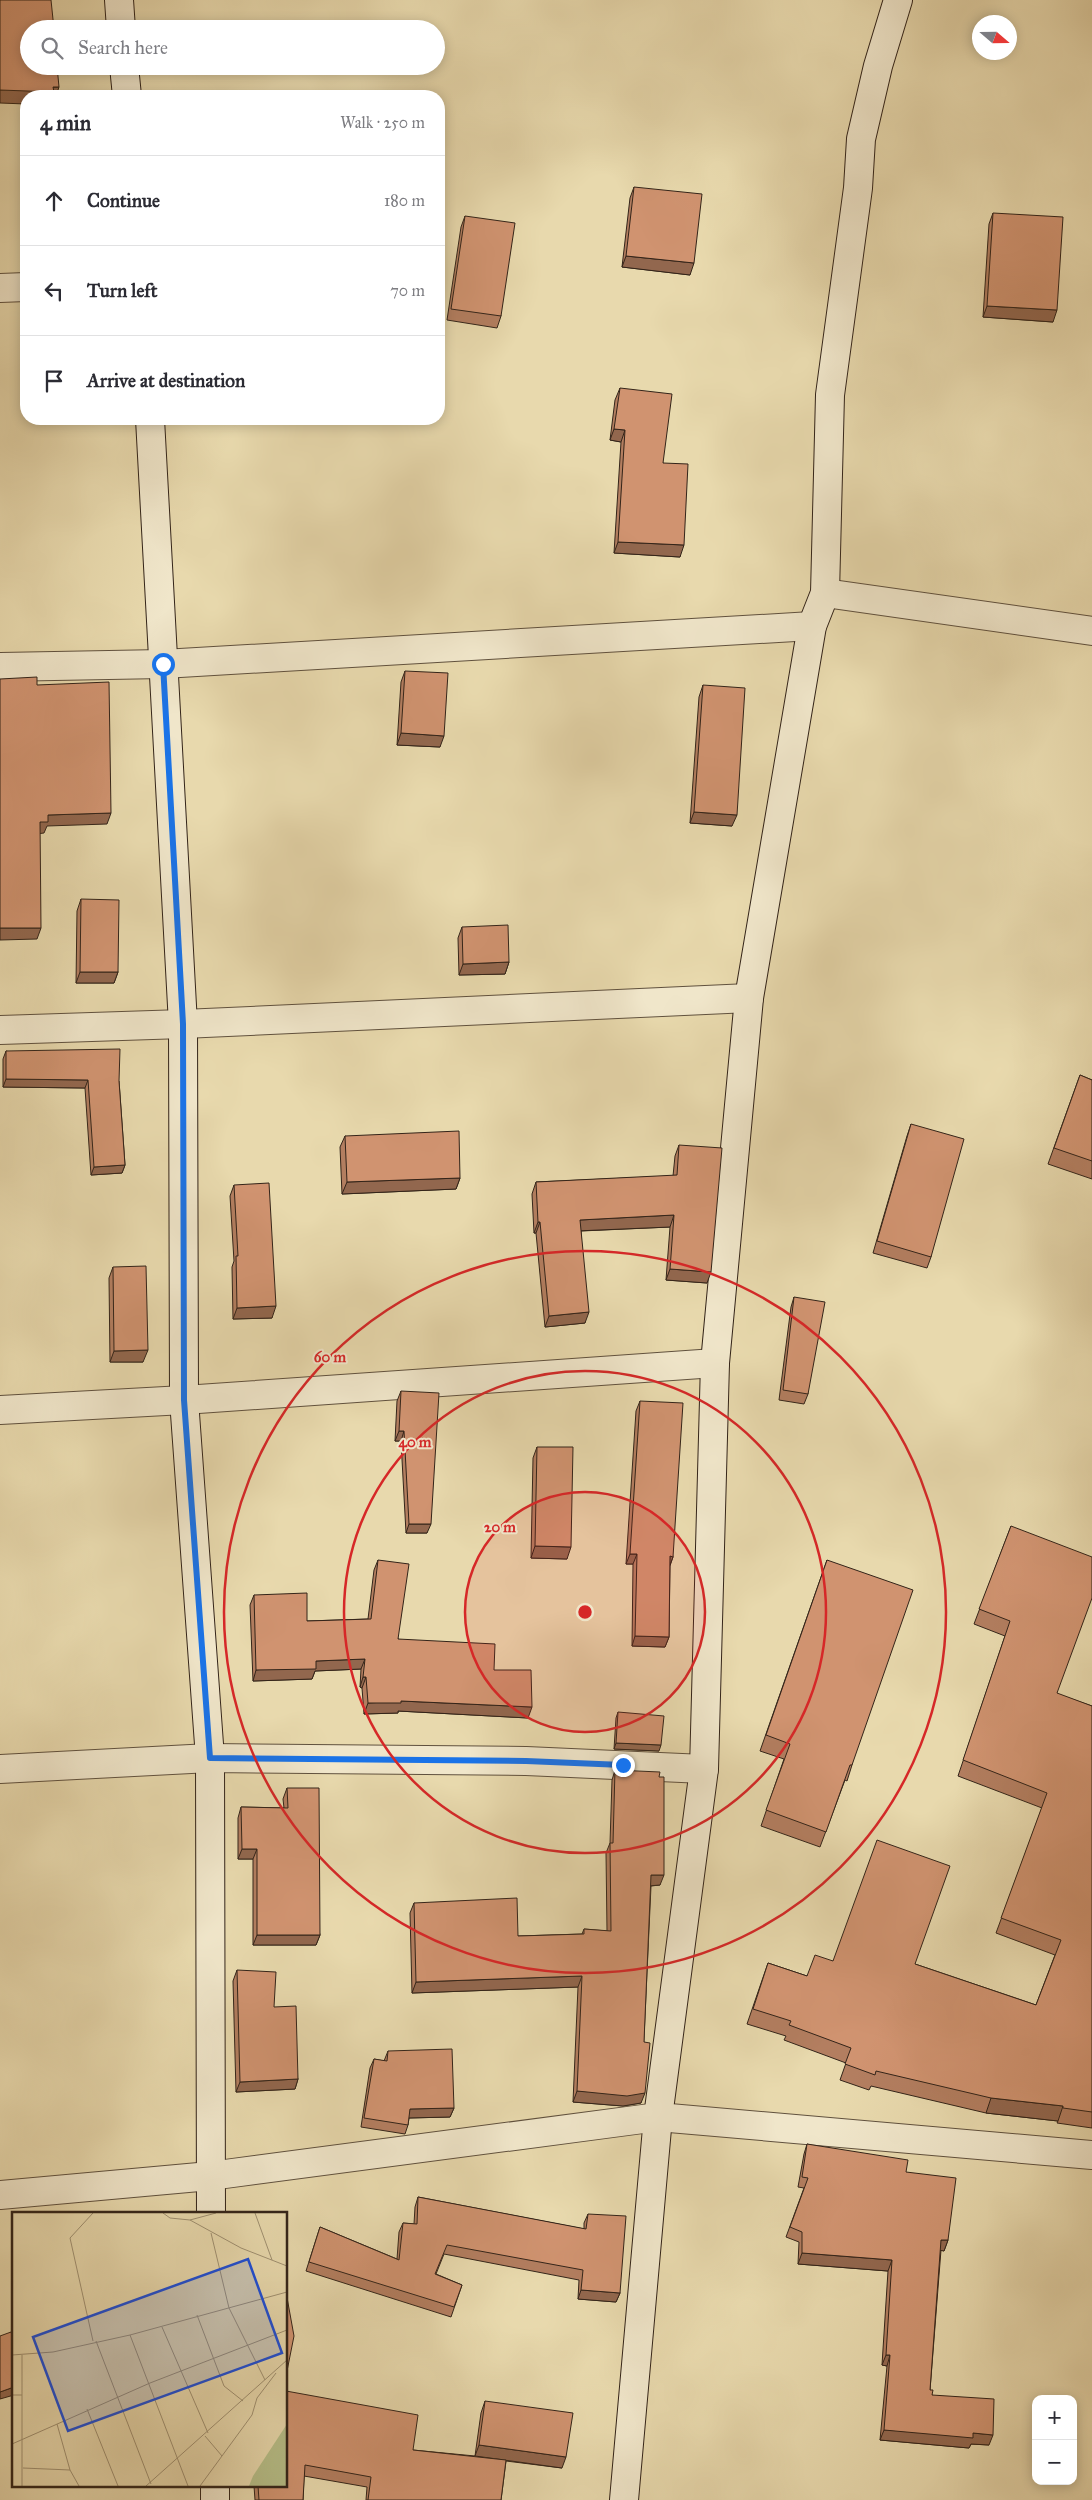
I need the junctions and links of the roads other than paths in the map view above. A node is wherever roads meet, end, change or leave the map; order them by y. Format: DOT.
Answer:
graph roads {
  1 [pos="119,0"];
  2 [pos="898,0"];
  3 [pos="120,20"];
  4 [pos="125,75"];
  5 [pos="126,90"];
  6 [pos="20,287"];
  7 [pos="0,288"];
  8 [pos="150,425"];
  9 [pos="825,594"];
  10 [pos="812,626"];
  11 [pos="1092,631"];
  12 [pos="163,664"];
  13 [pos="0,667"];
  14 [pos="749,998"];
  15 [pos="183,1024"];
  16 [pos="0,1030"];
  17 [pos="715,1364"];
  18 [pos="184,1400"];
  19 [pos="0,1410"];
  20 [pos="210,1758"];
  21 [pos="0,1769"];
  22 [pos="704,1769"];
  23 [pos="658,2117"];
  24 [pos="1092,2155"];
  25 [pos="210,2176"];
  26 [pos="0,2195"];
  27 [pos="211,2212"];
  28 [pos="624,2500"];
  1 -- 3 [label="street"];
  2 -- 9 [label="street"];
  4 -- 5 [label="street"];
  6 -- 7 [label="street"];
  8 -- 12 [label="street"];
  9 -- 10 [label="street"];
  9 -- 11 [label="street"];
  10 -- 12 [label="street"];
  10 -- 14 [label="street"];
  12 -- 13 [label="street"];
  12 -- 15 [label="street"];
  14 -- 15 [label="street"];
  14 -- 17 [label="street"];
  15 -- 16 [label="street"];
  15 -- 18 [label="street"];
  17 -- 18 [label="street"];
  17 -- 22 [label="street"];
  18 -- 19 [label="street"];
  18 -- 20 [label="street"];
  20 -- 21 [label="street"];
  20 -- 22 [label="street"];
  20 -- 25 [label="street"];
  22 -- 23 [label="street"];
  23 -- 24 [label="street"];
  23 -- 25 [label="street"];
  23 -- 28 [label="street"];
  25 -- 26 [label="street"];
  25 -- 27 [label="street"];
}
